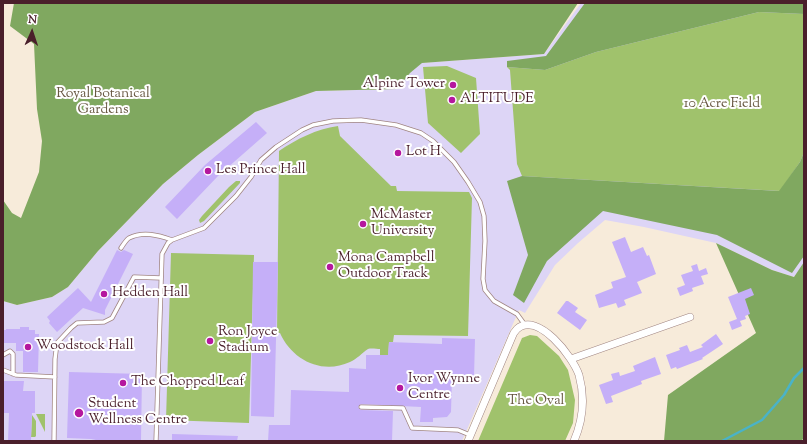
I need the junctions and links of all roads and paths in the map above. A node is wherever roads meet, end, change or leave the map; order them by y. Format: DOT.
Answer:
graph roads {
  1 [pos="172,240"];
  2 [pos="121,248"];
  3 [pos="161,278"];
  4 [pos="690,317"];
  5 [pos="525,326"];
  6 [pos="3,355"];
  7 [pos="572,359"];
  8 [pos="3,370"];
  9 [pos="13,374"];
  10 [pos="55,376"];
  11 [pos="361,407"];
  12 [pos="469,438"];
  13 [pos="54,441"];
  14 [pos="156,441"];
  15 [pos="574,441"];
  1 -- 2 [label="lane"];
  1 -- 3 [label="lane"];
  1 -- 5 [label="lane"];
  3 -- 10 [label="lane"];
  3 -- 14 [label="lane"];
  4 -- 7 [label="street"];
  5 -- 7 [label="street"];
  5 -- 12 [label="street"];
  6 -- 9 [label="lane"];
  7 -- 15 [label="street"];
  8 -- 9 [label="lane"];
  9 -- 10 [label="lane"];
  10 -- 13 [label="lane"];
  11 -- 12 [label="lane"];
}
